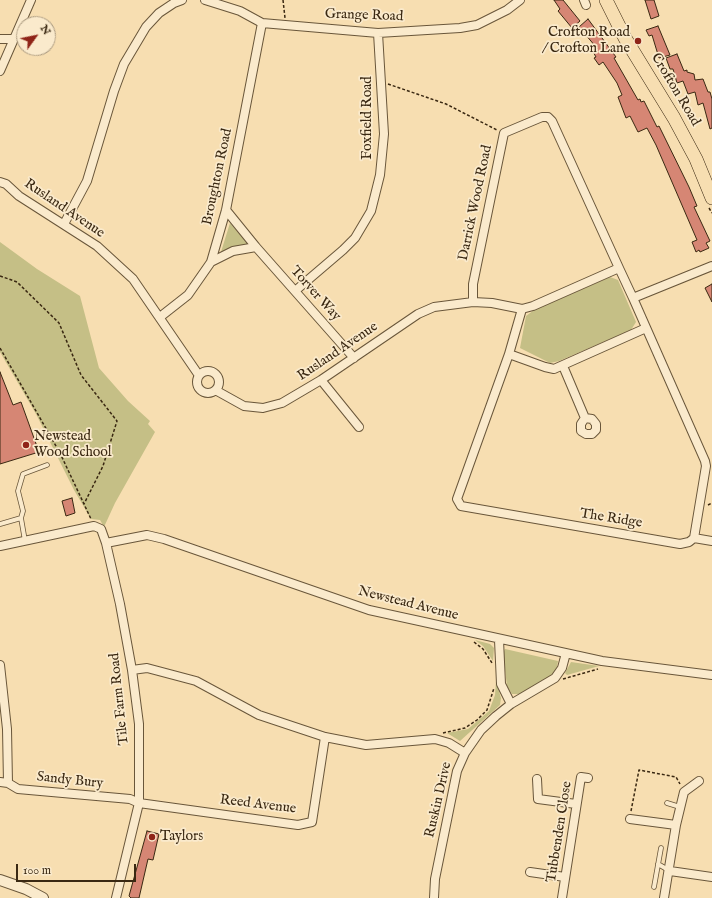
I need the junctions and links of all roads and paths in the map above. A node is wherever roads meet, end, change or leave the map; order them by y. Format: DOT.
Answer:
graph roads {
  1 [pos="31,0"];
  2 [pos="182,0"];
  3 [pos="205,0"];
  4 [pos="283,0"];
  5 [pos="520,0"];
  6 [pos="606,0"];
  7 [pos="262,23"];
  8 [pos="286,24"];
  9 [pos="378,33"];
  10 [pos="0,39"];
  11 [pos="14,39"];
  12 [pos="0,70"];
  13 [pos="382,81"];
  14 [pos="504,133"];
  15 [pos="0,182"];
  16 [pos="712,198"];
  17 [pos="226,210"];
  18 [pos="64,224"];
  19 [pos="256,247"];
  20 [pos="212,262"];
  21 [pos="712,266"];
  22 [pos="619,268"];
  23 [pos="0,276"];
  24 [pos="295,290"];
  25 [pos="633,298"];
  26 [pos="473,302"];
  27 [pos="522,309"];
  28 [pos="160,318"];
  29 [pos="646,328"];
  30 [pos="0,348"];
  31 [pos="509,354"];
  32 [pos="354,358"];
  33 [pos="563,366"];
  34 [pos="198,374"];
  35 [pos="321,380"];
  36 [pos="217,391"];
  37 [pos="585,418"];
  38 [pos="359,427"];
  39 [pos="47,465"];
  40 [pos="84,504"];
  41 [pos="21,518"];
  42 [pos="0,524"];
  43 [pos="94,526"];
  44 [pos="694,538"];
  45 [pos="25,541"];
  46 [pos="712,541"];
  47 [pos="106,544"];
  48 [pos="0,546"];
  49 [pos="462,631"];
  50 [pos="499,640"];
  51 [pos="566,653"];
  52 [pos="615,663"];
  53 [pos="0,665"];
  54 [pos="132,670"];
  55 [pos="500,670"];
  56 [pos="712,675"];
  57 [pos="556,678"];
  58 [pos="494,686"];
  59 [pos="511,704"];
  60 [pos="325,737"];
  61 [pos="435,739"];
  62 [pos="465,753"];
  63 [pos="588,778"];
  64 [pos="537,779"];
  65 [pos="699,781"];
  66 [pos="4,783"];
  67 [pos="687,790"];
  68 [pos="139,803"];
  69 [pos="667,803"];
  70 [pos="576,804"];
  71 [pos="681,807"];
  72 [pos="630,819"];
  73 [pos="676,825"];
  74 [pos="661,848"];
  75 [pos="658,864"];
  76 [pos="670,871"];
  77 [pos="530,872"];
  78 [pos="565,876"];
  79 [pos="712,877"];
  80 [pos="0,880"];
  81 [pos="654,887"];
  82 [pos="43,898"];
  83 [pos="116,898"];
  84 [pos="434,898"];
  85 [pos="562,898"];
  86 [pos="664,898"];
  1 -- 11 [label="street"];
  2 -- 18 [label="street"];
  3 -- 7 [label="street, Grange Road"];
  4 -- 8 [label="path"];
  5 -- 9 [label="street, Grange Road"];
  6 -- 16 [label="main road, Crofton Road"];
  7 -- 8 [label="street, Grange Road"];
  7 -- 17 [label="street, Broughton Road"];
  8 -- 9 [label="street, Grange Road"];
  9 -- 13 [label="street, Foxfield Road"];
  10 -- 11 [label="street"];
  11 -- 12 [label="street"];
  13 -- 14 [label="path"];
  13 -- 24 [label="street, Foxfield Road"];
  14 -- 22 [label="street, Darrick Wood Road"];
  14 -- 26 [label="street, Darrick Wood Road"];
  15 -- 18 [label="street, Rusland Avenue"];
  17 -- 19 [label="street, Torver Way"];
  17 -- 20 [label="street, Broughton Road"];
  18 -- 28 [label="street, Rusland Avenue"];
  19 -- 20 [label="street"];
  19 -- 24 [label="street, Torver Way"];
  20 -- 28 [label="street, Broughton Road"];
  21 -- 25 [label="street"];
  22 -- 25 [label="street, Darrick Wood Road"];
  22 -- 27 [label="street"];
  23 -- 40 [label="path"];
  24 -- 32 [label="street, Torver Way"];
  25 -- 29 [label="street, Darrick Wood Road"];
  26 -- 27 [label="street, Rusland Avenue"];
  26 -- 32 [label="street, Rusland Avenue"];
  27 -- 31 [label="street"];
  28 -- 34 [label="street, Rusland Avenue"];
  29 -- 33 [label="street"];
  29 -- 44 [label="street"];
  30 -- 40 [label="path"];
  31 -- 33 [label="street"];
  31 -- 44 [label="street, The Ridge"];
  32 -- 35 [label="street, Rusland Avenue"];
  33 -- 37 [label="street"];
  34 -- 36 [label="street, Rusland Avenue"];
  34 -- 36 [label="street"];
  35 -- 36 [label="street, Rusland Avenue"];
  35 -- 38 [label="street"];
  39 -- 41 [label="lane"];
  40 -- 43 [label="path"];
  41 -- 42 [label="lane"];
  41 -- 45 [label="lane"];
  43 -- 45 [label="street"];
  43 -- 47 [label="street, Tile Farm Road"];
  44 -- 46 [label="street"];
  45 -- 48 [label="street"];
  47 -- 49 [label="street, Newstead Avenue"];
  47 -- 54 [label="street, Tile Farm Road"];
  49 -- 50 [label="street, Newstead Avenue"];
  49 -- 55 [label="path"];
  50 -- 51 [label="street, Newstead Avenue"];
  50 -- 55 [label="street"];
  51 -- 52 [label="street, Newstead Avenue"];
  51 -- 57 [label="street"];
  52 -- 56 [label="street, Newstead Avenue"];
  52 -- 57 [label="path"];
  53 -- 66 [label="street"];
  54 -- 60 [label="street"];
  54 -- 68 [label="street, Tile Farm Road"];
  55 -- 59 [label="street"];
  57 -- 59 [label="street, Ruskin Drive"];
  58 -- 61 [label="path"];
  59 -- 62 [label="street, Ruskin Drive"];
  60 -- 61 [label="street"];
  60 -- 68 [label="street, Reed Avenue"];
  61 -- 62 [label="street"];
  62 -- 84 [label="street, Ruskin Drive"];
  63 -- 70 [label="street, Tubbenden Close"];
  64 -- 70 [label="street"];
  65 -- 67 [label="street"];
  66 -- 68 [label="street, Sandy Bury"];
  67 -- 71 [label="street"];
  67 -- 72 [label="path"];
  68 -- 83 [label="street, Tile Farm Road"];
  69 -- 71 [label="lane"];
  70 -- 78 [label="street, Tubbenden Close"];
  71 -- 73 [label="street"];
  72 -- 73 [label="street"];
  73 -- 76 [label="street"];
  74 -- 75 [label="lane"];
  75 -- 76 [label="lane"];
  75 -- 81 [label="lane"];
  76 -- 79 [label="street"];
  76 -- 86 [label="street"];
  77 -- 78 [label="street"];
  78 -- 85 [label="street, Tubbenden Close"];
  80 -- 82 [label="street"];
}
